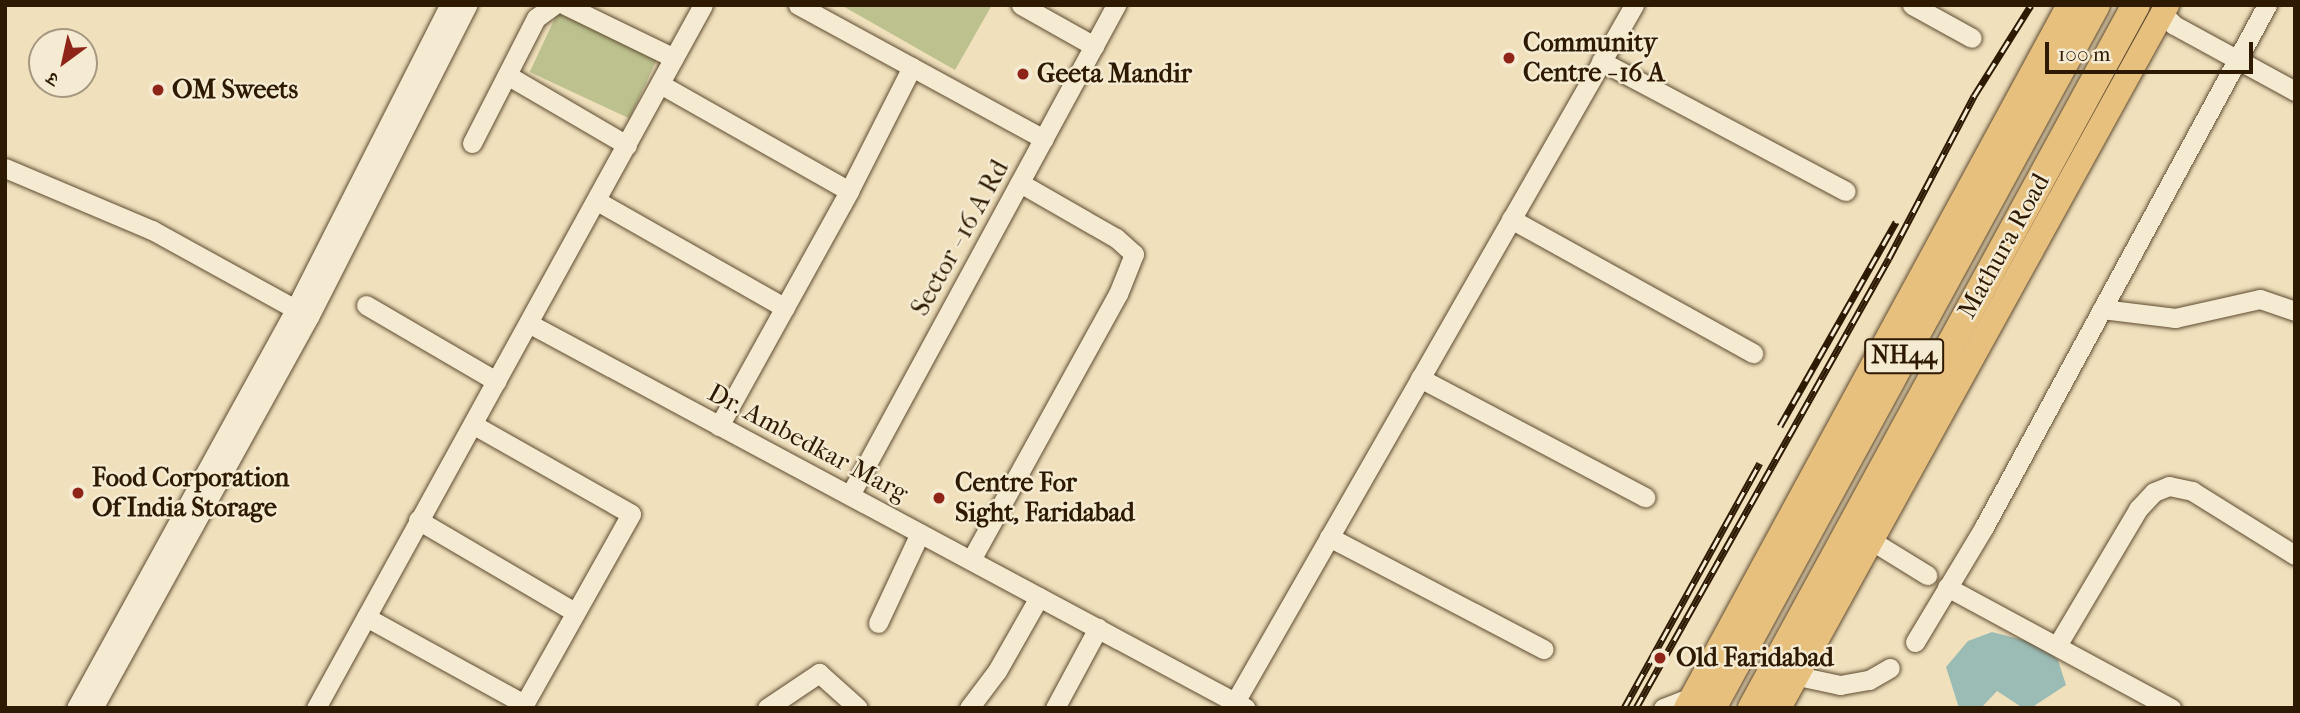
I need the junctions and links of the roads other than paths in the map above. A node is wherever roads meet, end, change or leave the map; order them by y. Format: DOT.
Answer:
graph roads {
  1 [pos="449,5"];
  2 [pos="467,5"];
  3 [pos="554,5"];
  4 [pos="565,5"];
  5 [pos="703,5"];
  6 [pos="798,5"];
  7 [pos="1021,5"];
  8 [pos="1116,5"];
  9 [pos="1634,5"];
  10 [pos="1912,5"];
  11 [pos="2069,5"];
  12 [pos="2096,5"];
  13 [pos="2136,5"];
  14 [pos="2267,5"];
  15 [pos="2165,9"];
  16 [pos="1972,38"];
  17 [pos="1094,46"];
  18 [pos="674,58"];
  19 [pos="2238,59"];
  20 [pos="1601,61"];
  21 [pos="912,67"];
  22 [pos="507,75"];
  23 [pos="660,84"];
  24 [pos="2295,91"];
  25 [pos="1044,139"];
  26 [pos="472,143"];
  27 [pos="627,145"];
  28 [pos="5,168"];
  29 [pos="1020,183"];
  30 [pos="849,191"];
  31 [pos="1846,191"];
  32 [pos="597,201"];
  33 [pos="1511,219"];
  34 [pos="366,305"];
  35 [pos="785,308"];
  36 [pos="2102,309"];
  37 [pos="2295,311"];
  38 [pos="302,313"];
  39 [pos="530,324"];
  40 [pos="1753,353"];
  41 [pos="1420,378"];
  42 [pos="496,381"];
  43 [pos="474,425"];
  44 [pos="719,426"];
  45 [pos="850,495"];
  46 [pos="1645,497"];
  47 [pos="418,520"];
  48 [pos="920,533"];
  49 [pos="1329,537"];
  50 [pos="1872,541"];
  51 [pos="2295,555"];
  52 [pos="971,560"];
  53 [pos="1927,575"];
  54 [pos="1947,587"];
  55 [pos="1038,597"];
  56 [pos="575,612"];
  57 [pos="366,617"];
  58 [pos="878,623"];
  59 [pos="1098,628"];
  60 [pos="1916,642"];
  61 [pos="2059,644"];
  62 [pos="1543,649"];
  63 [pos="1890,668"];
  64 [pos="1798,676"];
  65 [pos="1696,704"];
  66 [pos="1241,705"];
  67 [pos="523,706"];
  68 [pos="76,708"];
  69 [pos="93,708"];
  70 [pos="316,708"];
  71 [pos="767,708"];
  72 [pos="858,708"];
  73 [pos="969,708"];
  74 [pos="1055,708"];
  75 [pos="1663,708"];
  76 [pos="1752,708"];
  77 [pos="1779,708"];
  78 [pos="2171,708"];
  1 -- 38 [label="street"];
  2 -- 38 [label="street"];
  3 -- 22 [label="street"];
  4 -- 18 [label="street"];
  5 -- 18 [label="street"];
  6 -- 21 [label="street"];
  7 -- 17 [label="street"];
  8 -- 17 [label="street, Sector - 16 A Rd"];
  9 -- 20 [label="street"];
  10 -- 16 [label="street"];
  11 -- 65 [label="main road"];
  12 -- 65 [label="highway, NH44"];
  13 -- 76 [label="highway, Mathura Road / NH44"];
  14 -- 19 [label="street"];
  15 -- 19 [label="street"];
  15 -- 50 [label="main road"];
  17 -- 25 [label="street, Sector - 16 A Rd"];
  18 -- 23 [label="street"];
  19 -- 24 [label="street"];
  19 -- 36 [label="street"];
  20 -- 31 [label="street"];
  20 -- 33 [label="street"];
  21 -- 25 [label="street"];
  21 -- 30 [label="street"];
  22 -- 26 [label="street"];
  22 -- 27 [label="street"];
  23 -- 27 [label="street"];
  23 -- 30 [label="street"];
  25 -- 29 [label="street, Sector - 16 A Rd"];
  27 -- 32 [label="street"];
  28 -- 38 [label="street"];
  29 -- 45 [label="street, Sector - 16 A Rd"];
  29 -- 52 [label="street"];
  30 -- 35 [label="street"];
  32 -- 35 [label="street"];
  32 -- 39 [label="street"];
  33 -- 40 [label="street"];
  33 -- 41 [label="street"];
  34 -- 42 [label="street"];
  35 -- 44 [label="street"];
  36 -- 37 [label="street"];
  36 -- 54 [label="street"];
  38 -- 68 [label="street"];
  38 -- 69 [label="street"];
  39 -- 42 [label="street"];
  39 -- 44 [label="street, Dr. Ambedkar Marg"];
  41 -- 46 [label="street"];
  41 -- 49 [label="street"];
  42 -- 43 [label="street"];
  43 -- 47 [label="street"];
  43 -- 56 [label="street"];
  44 -- 45 [label="street, Dr. Ambedkar Marg"];
  45 -- 48 [label="street, Dr. Ambedkar Marg"];
  47 -- 56 [label="street"];
  47 -- 57 [label="street"];
  48 -- 52 [label="street, Dr. Ambedkar Marg"];
  48 -- 58 [label="street"];
  49 -- 62 [label="street"];
  49 -- 66 [label="street"];
  50 -- 53 [label="street"];
  50 -- 64 [label="main road"];
  51 -- 61 [label="street"];
  52 -- 55 [label="street, Dr. Ambedkar Marg"];
  54 -- 60 [label="street"];
  54 -- 61 [label="street"];
  55 -- 59 [label="street, Dr. Ambedkar Marg"];
  55 -- 73 [label="street"];
  56 -- 67 [label="street"];
  57 -- 67 [label="street"];
  57 -- 70 [label="street"];
  59 -- 66 [label="street, Dr. Ambedkar Marg"];
  59 -- 74 [label="street"];
  61 -- 78 [label="street"];
  63 -- 64 [label="street"];
  64 -- 77 [label="main road"];
  65 -- 75 [label="street"];
  71 -- 72 [label="street"];
}
